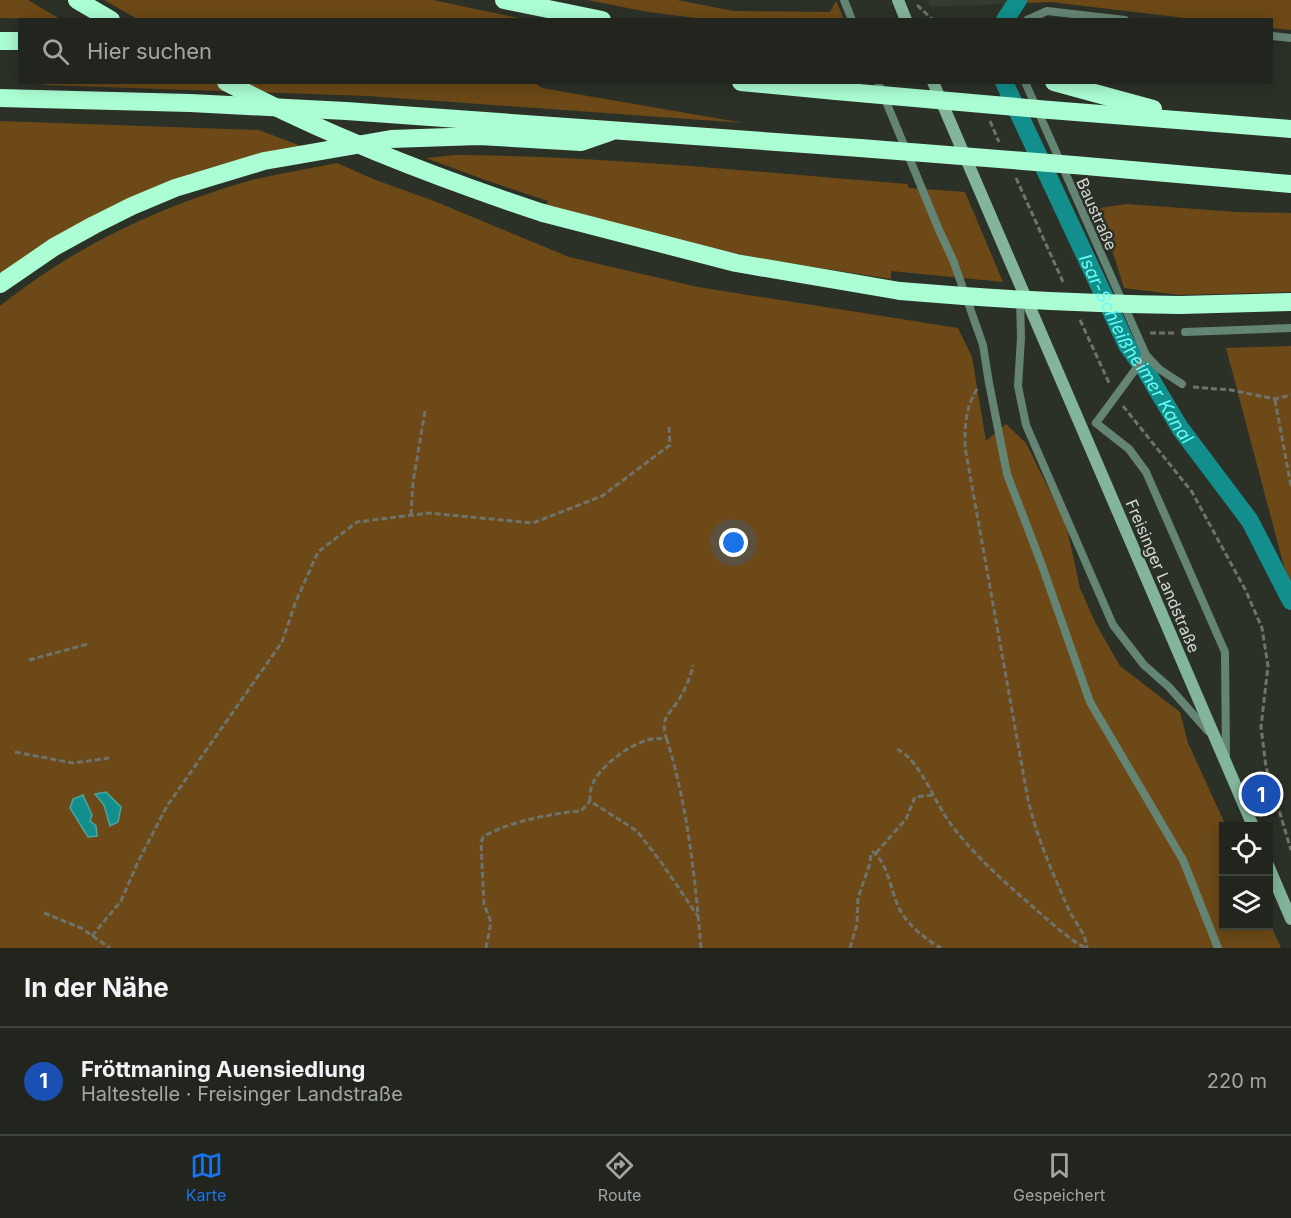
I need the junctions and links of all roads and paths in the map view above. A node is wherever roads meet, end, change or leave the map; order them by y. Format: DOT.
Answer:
graph roads {
  1 [pos="77,0"];
  2 [pos="504,0"];
  3 [pos="844,0"];
  4 [pos="898,0"];
  5 [pos="916,5"];
  6 [pos="108,18"];
  7 [pos="593,18"];
  8 [pos="851,18"];
  9 [pos="905,18"];
  10 [pos="931,18"];
  11 [pos="1032,18"];
  12 [pos="1108,18"];
  13 [pos="1273,36"];
  14 [pos="1291,38"];
  15 [pos="0,41"];
  16 [pos="18,41"];
  17 [pos="230,84"];
  18 [pos="762,84"];
  19 [pos="879,84"];
  20 [pos="934,84"];
  21 [pos="1026,84"];
  22 [pos="1061,84"];
  23 [pos="0,98"];
  24 [pos="1192,120"];
  25 [pos="1291,129"];
  26 [pos="618,130"];
  27 [pos="1291,184"];
  28 [pos="0,284"];
  29 [pos="1020,285"];
  30 [pos="1291,302"];
  31 [pos="1291,328"];
  32 [pos="1185,332"];
  33 [pos="1136,334"];
  34 [pos="1144,358"];
  35 [pos="988,383"];
  36 [pos="1182,384"];
  37 [pos="1291,395"];
  38 [pos="1275,399"];
  39 [pos="425,411"];
  40 [pos="1096,423"];
  41 [pos="669,427"];
  42 [pos="1081,427"];
  43 [pos="1291,486"];
  44 [pos="411,515"];
  45 [pos="88,644"];
  46 [pos="29,660"];
  47 [pos="693,665"];
  48 [pos="1214,738"];
  49 [pos="667,740"];
  50 [pos="897,749"];
  51 [pos="15,752"];
  52 [pos="109,758"];
  53 [pos="1226,766"];
  54 [pos="933,795"];
  55 [pos="590,801"];
  56 [pos="1250,822"];
  57 [pos="876,853"];
  58 [pos="1273,875"];
  59 [pos="44,913"];
  60 [pos="699,918"];
  61 [pos="1291,920"];
  62 [pos="92,936"];
  63 [pos="110,948"];
  64 [pos="486,948"];
  65 [pos="701,948"];
  66 [pos="850,948"];
  67 [pos="941,948"];
  68 [pos="1086,948"];
  69 [pos="1218,948"];
  1 -- 6 [label="highway"];
  2 -- 7 [label="highway"];
  3 -- 8 [label="lane"];
  4 -- 9 [label="main road"];
  5 -- 10 [label="path"];
  11 -- 12 [label="lane"];
  13 -- 14 [label="lane"];
  15 -- 16 [label="highway"];
  17 -- 30 [label="highway, bridge"];
  18 -- 24 [label="highway, bridge"];
  19 -- 35 [label="lane"];
  20 -- 29 [label="main road, Freisinger Landstraße"];
  21 -- 33 [label="lane, Baustraße"];
  22 -- 24 [label="highway"];
  23 -- 26 [label="highway"];
  24 -- 25 [label="highway"];
  26 -- 27 [label="highway, bridge"];
  26 -- 28 [label="highway"];
  29 -- 42 [label="main road, Freisinger Landstraße"];
  29 -- 48 [label="lane"];
  31 -- 32 [label="lane"];
  32 -- 33 [label="path"];
  33 -- 34 [label="lane, Baustraße"];
  34 -- 36 [label="lane, Baustraße"];
  34 -- 40 [label="lane"];
  35 -- 68 [label="path"];
  35 -- 69 [label="lane"];
  36 -- 38 [label="path"];
  37 -- 38 [label="path"];
  38 -- 43 [label="path"];
  39 -- 44 [label="path"];
  40 -- 42 [label="lane"];
  40 -- 53 [label="lane"];
  41 -- 44 [label="path"];
  42 -- 48 [label="main road, Freisinger Landstraße"];
  44 -- 62 [label="path"];
  45 -- 46 [label="path"];
  47 -- 49 [label="path"];
  48 -- 53 [label="main road, Freisinger Landstraße"];
  49 -- 55 [label="path"];
  49 -- 60 [label="path"];
  50 -- 54 [label="path"];
  51 -- 52 [label="path"];
  53 -- 56 [label="main road, Freisinger Landstraße"];
  54 -- 57 [label="path"];
  54 -- 68 [label="path"];
  55 -- 60 [label="path"];
  55 -- 64 [label="path"];
  57 -- 66 [label="path"];
  57 -- 67 [label="path"];
  58 -- 61 [label="main road"];
  59 -- 62 [label="path"];
  60 -- 65 [label="path"];
  62 -- 63 [label="path"];
}
